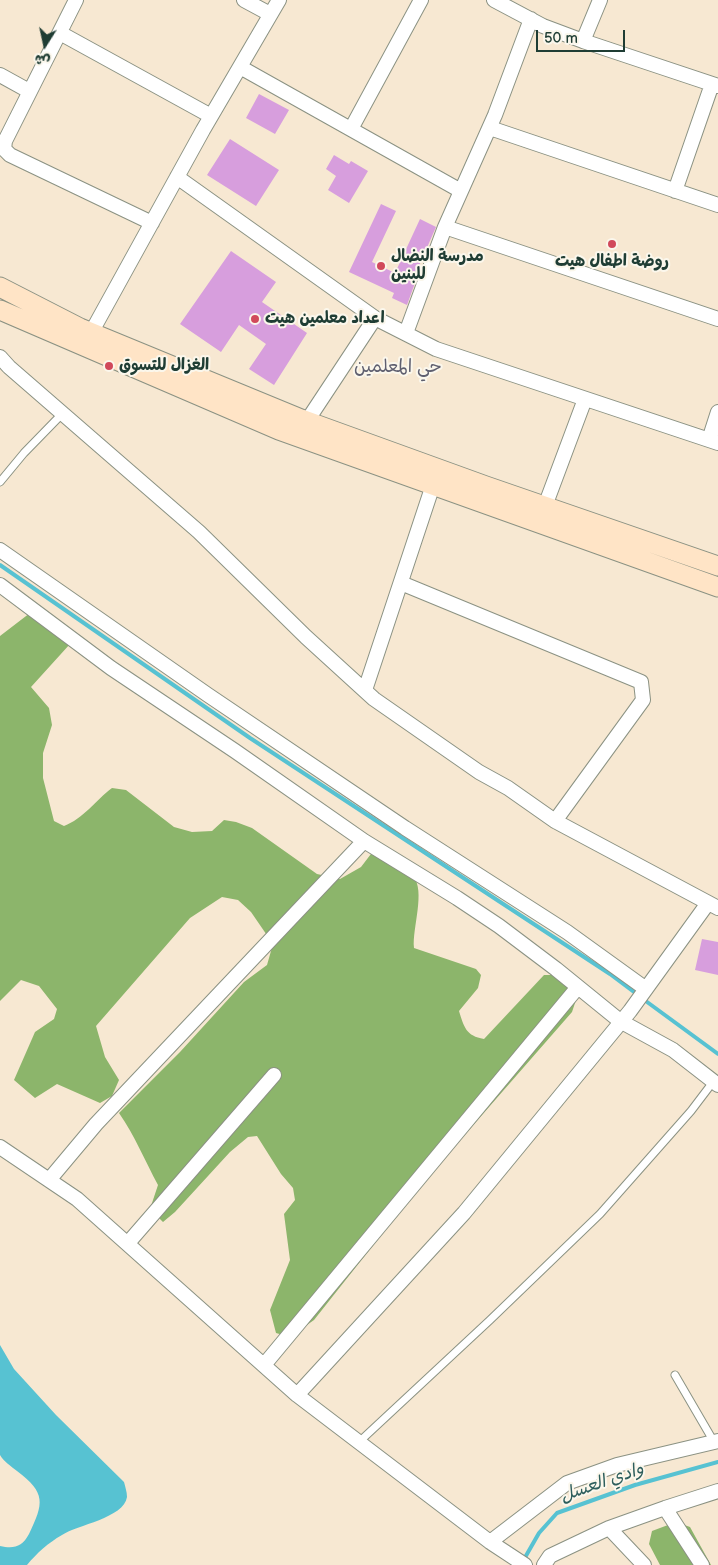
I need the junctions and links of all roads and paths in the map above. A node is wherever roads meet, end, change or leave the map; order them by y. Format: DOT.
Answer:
graph roads {
  1 [pos="76,0"];
  2 [pos="244,0"];
  3 [pos="279,0"];
  4 [pos="421,0"];
  5 [pos="494,0"];
  6 [pos="600,0"];
  7 [pos="270,14"];
  8 [pos="531,19"];
  9 [pos="60,33"];
  10 [pos="583,41"];
  11 [pos="240,67"];
  12 [pos="0,75"];
  13 [pos="715,85"];
  14 [pos="29,91"];
  15 [pos="211,116"];
  16 [pos="490,128"];
  17 [pos="351,129"];
  18 [pos="177,177"];
  19 [pos="461,191"];
  20 [pos="675,191"];
  21 [pos="718,205"];
  22 [pos="152,223"];
  23 [pos="445,227"];
  24 [pos="0,287"];
  25 [pos="0,310"];
  26 [pos="375,318"];
  27 [pos="718,319"];
  28 [pos="91,333"];
  29 [pos="406,333"];
  30 [pos="0,357"];
  31 [pos="585,399"];
  32 [pos="718,412"];
  33 [pos="62,414"];
  34 [pos="307,421"];
  35 [pos="714,442"];
  36 [pos="0,482"];
  37 [pos="433,485"];
  38 [pos="545,506"];
  39 [pos="0,550"];
  40 [pos="718,566"];
  41 [pos="400,584"];
  42 [pos="0,585"];
  43 [pos="718,586"];
  44 [pos="365,690"];
  45 [pos="555,821"];
  46 [pos="364,841"];
  47 [pos="713,906"];
  48 [pos="578,986"];
  49 [pos="644,991"];
  50 [pos="620,1021"];
  51 [pos="274,1075"];
  52 [pos="716,1083"];
  53 [pos="0,1147"];
  54 [pos="49,1180"];
  55 [pos="128,1243"];
  56 [pos="264,1365"];
  57 [pos="675,1374"];
  58 [pos="297,1395"];
  59 [pos="716,1441"];
  60 [pos="359,1442"];
  61 [pos="718,1491"];
  62 [pos="665,1508"];
  63 [pos="609,1528"];
  64 [pos="490,1542"];
  65 [pos="525,1565"];
  66 [pos="544,1565"];
  67 [pos="644,1565"];
  68 [pos="702,1565"];
  1 -- 9 [label="street"];
  2 -- 7 [label="street"];
  3 -- 7 [label="street"];
  4 -- 17 [label="street"];
  5 -- 8 [label="street"];
  6 -- 10 [label="street"];
  7 -- 11 [label="street"];
  8 -- 10 [label="street"];
  8 -- 16 [label="street"];
  9 -- 14 [label="street"];
  9 -- 15 [label="street"];
  10 -- 13 [label="street"];
  11 -- 15 [label="street"];
  11 -- 17 [label="street"];
  12 -- 14 [label="street"];
  13 -- 20 [label="street"];
  14 -- 22 [label="street"];
  15 -- 18 [label="street"];
  16 -- 19 [label="street"];
  16 -- 20 [label="street"];
  17 -- 19 [label="street"];
  18 -- 22 [label="street"];
  18 -- 26 [label="street"];
  19 -- 23 [label="street"];
  20 -- 21 [label="street"];
  22 -- 28 [label="street"];
  23 -- 27 [label="street"];
  23 -- 29 [label="street"];
  24 -- 28 [label="main road"];
  25 -- 37 [label="main road"];
  26 -- 29 [label="street"];
  26 -- 34 [label="street"];
  28 -- 34 [label="main road"];
  29 -- 31 [label="street"];
  30 -- 33 [label="street"];
  31 -- 35 [label="street"];
  31 -- 38 [label="street"];
  32 -- 35 [label="street"];
  33 -- 36 [label="lane"];
  33 -- 44 [label="street"];
  34 -- 38 [label="main road"];
  37 -- 41 [label="street"];
  37 -- 43 [label="main road"];
  38 -- 40 [label="main road"];
  39 -- 49 [label="street"];
  41 -- 44 [label="street"];
  41 -- 45 [label="street"];
  42 -- 46 [label="street"];
  44 -- 45 [label="street"];
  45 -- 47 [label="street"];
  46 -- 48 [label="street"];
  46 -- 54 [label="street"];
  47 -- 49 [label="street"];
  48 -- 50 [label="street"];
  48 -- 56 [label="street"];
  49 -- 50 [label="street"];
  50 -- 52 [label="street"];
  50 -- 58 [label="street"];
  51 -- 55 [label="street"];
  52 -- 60 [label="lane"];
  53 -- 54 [label="street"];
  54 -- 55 [label="street"];
  55 -- 56 [label="street"];
  56 -- 58 [label="street"];
  57 -- 59 [label="lane"];
  58 -- 60 [label="street"];
  59 -- 64 [label="street"];
  60 -- 64 [label="street"];
  61 -- 62 [label="street"];
  62 -- 63 [label="street"];
  62 -- 68 [label="street"];
  63 -- 66 [label="street"];
  63 -- 67 [label="street"];
  64 -- 65 [label="street"];
}
